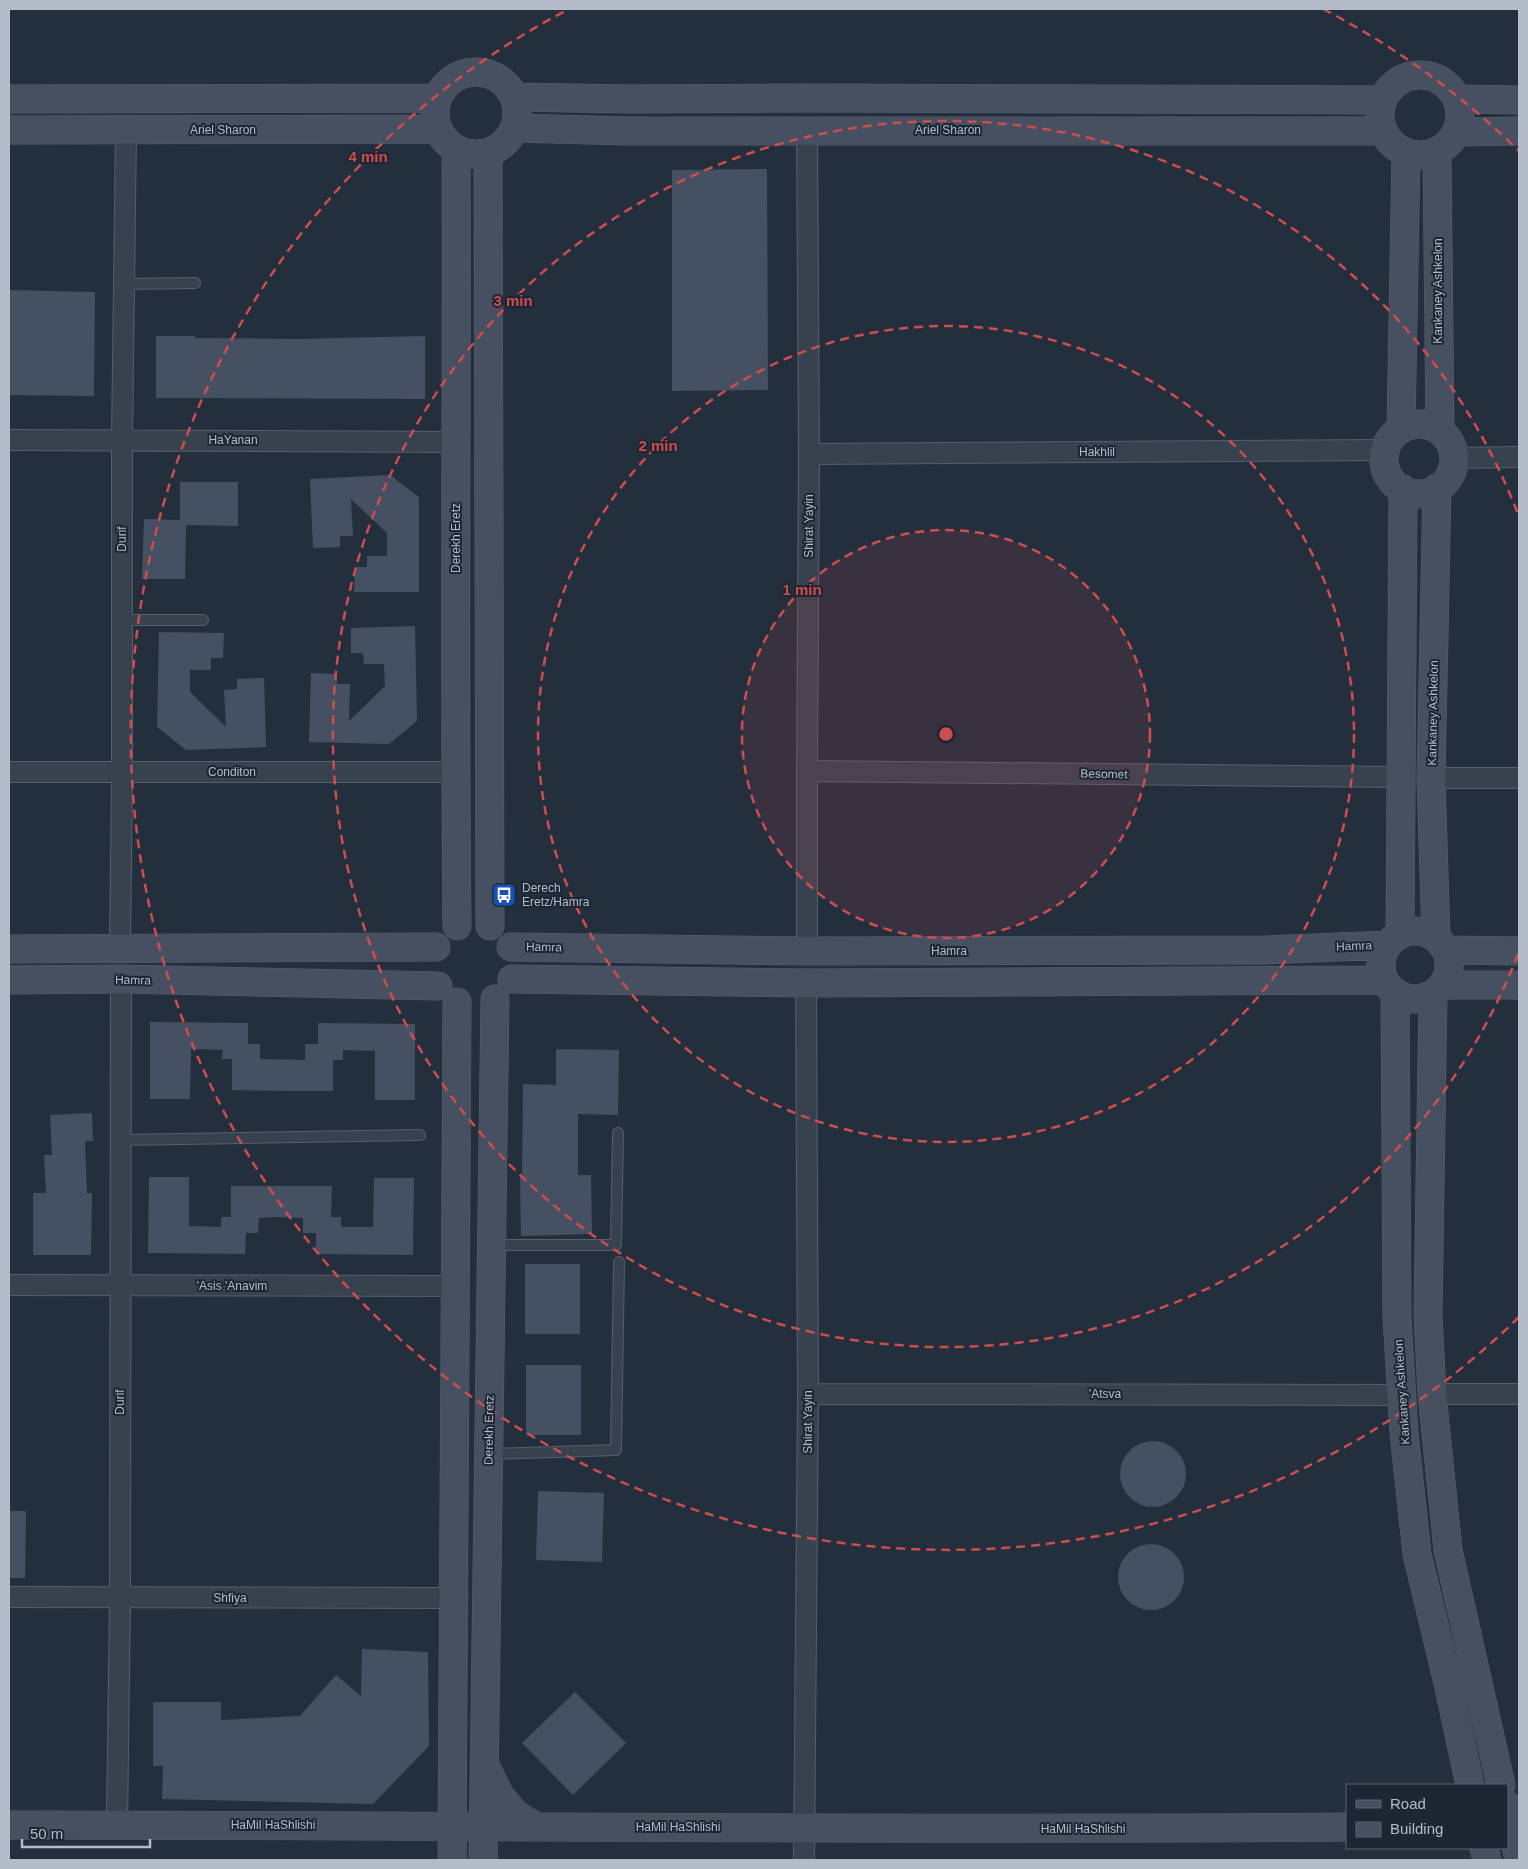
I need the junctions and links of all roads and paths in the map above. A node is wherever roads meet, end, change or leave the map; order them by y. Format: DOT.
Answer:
graph roads {
  1 [pos="515,97"];
  2 [pos="9,98"];
  3 [pos="437,98"];
  4 [pos="1458,99"];
  5 [pos="1381,100"];
  6 [pos="1519,100"];
  7 [pos="515,128"];
  8 [pos="438,129"];
  9 [pos="9,130"];
  10 [pos="126,130"];
  11 [pos="807,130"];
  12 [pos="1382,131"];
  13 [pos="1519,131"];
  14 [pos="1457,132"];
  15 [pos="456,149"];
  16 [pos="1437,152"];
  17 [pos="488,153"];
  18 [pos="1406,153"];
  19 [pos="195,283"];
  20 [pos="124,284"];
  21 [pos="1401,429"];
  22 [pos="1440,431"];
  23 [pos="9,440"];
  24 [pos="122,440"];
  25 [pos="457,442"];
  26 [pos="1385,450"];
  27 [pos="809,454"];
  28 [pos="1519,457"];
  29 [pos="1454,458"];
  30 [pos="1437,488"];
  31 [pos="1403,490"];
  32 [pos="122,620"];
  33 [pos="203,620"];
  34 [pos="806,771"];
  35 [pos="9,772"];
  36 [pos="122,772"];
  37 [pos="455,772"];
  38 [pos="1401,778"];
  39 [pos="1432,778"];
  40 [pos="1519,778"];
  41 [pos="457,926"];
  42 [pos="490,926"];
  43 [pos="1394,940"];
  44 [pos="1441,944"];
  45 [pos="436,947"];
  46 [pos="511,947"];
  47 [pos="9,949"];
  48 [pos="120,949"];
  49 [pos="807,951"];
  50 [pos="1519,951"];
  51 [pos="512,979"];
  52 [pos="9,980"];
  53 [pos="121,980"];
  54 [pos="806,983"];
  55 [pos="1519,985"];
  56 [pos="1389,986"];
  57 [pos="1438,990"];
  58 [pos="448,994"];
  59 [pos="495,999"];
  60 [pos="618,1133"];
  61 [pos="420,1135"];
  62 [pos="121,1140"];
  63 [pos="491,1245"];
  64 [pos="619,1262"];
  65 [pos="9,1286"];
  66 [pos="120,1286"];
  67 [pos="456,1286"];
  68 [pos="808,1394"];
  69 [pos="1402,1394"];
  70 [pos="1432,1394"];
  71 [pos="1519,1394"];
  72 [pos="488,1454"];
  73 [pos="9,1598"];
  74 [pos="120,1598"];
  75 [pos="452,1598"];
  76 [pos="484,1763"];
  77 [pos="453,1767"];
  78 [pos="1499,1777"];
  79 [pos="1467,1782"];
  80 [pos="1508,1785"];
  81 [pos="1519,1795"];
  82 [pos="1511,1819"];
  83 [pos="9,1825"];
  84 [pos="118,1825"];
  85 [pos="395,1826"];
  86 [pos="453,1826"];
  87 [pos="483,1826"];
  88 [pos="535,1826"];
  89 [pos="1346,1827"];
  90 [pos="804,1828"];
  91 [pos="452,1860"];
  92 [pos="483,1860"];
  93 [pos="804,1860"];
  94 [pos="1519,1860"];
  1 -- 3 [label="street"];
  1 -- 5 [label="street"];
  1 -- 7 [label="street"];
  2 -- 3 [label="street"];
  3 -- 8 [label="street"];
  4 -- 5 [label="street"];
  4 -- 6 [label="street"];
  4 -- 14 [label="street"];
  5 -- 12 [label="street"];
  7 -- 11 [label="street, Ariel Sharon"];
  7 -- 17 [label="street"];
  8 -- 10 [label="street, Ariel Sharon"];
  8 -- 15 [label="street"];
  9 -- 10 [label="street, Ariel Sharon"];
  10 -- 20 [label="street, Durif"];
  11 -- 12 [label="street, Ariel Sharon"];
  11 -- 27 [label="street, Shirat Yayin"];
  12 -- 18 [label="street"];
  13 -- 14 [label="street"];
  14 -- 16 [label="street"];
  15 -- 17 [label="street"];
  15 -- 25 [label="street, Derekh Eretz"];
  16 -- 18 [label="street"];
  16 -- 22 [label="street, Kankaney Ashkelon"];
  17 -- 42 [label="street"];
  18 -- 21 [label="street"];
  19 -- 20 [label="lane"];
  20 -- 24 [label="street, Durif"];
  21 -- 22 [label="street"];
  21 -- 26 [label="street"];
  22 -- 29 [label="street"];
  23 -- 24 [label="street, HaYanan"];
  24 -- 25 [label="street, HaYanan"];
  24 -- 32 [label="street, Durif"];
  25 -- 37 [label="street, Derekh Eretz"];
  26 -- 27 [label="street, Hakhlil"];
  26 -- 31 [label="street"];
  27 -- 34 [label="street, Shirat Yayin"];
  28 -- 29 [label="street"];
  29 -- 30 [label="street"];
  30 -- 31 [label="street"];
  30 -- 39 [label="street, Kankaney Ashkelon"];
  31 -- 38 [label="street"];
  32 -- 33 [label="lane"];
  32 -- 36 [label="street, Durif"];
  34 -- 38 [label="street, Besomet"];
  34 -- 49 [label="street, Shirat Yayin"];
  35 -- 36 [label="street, Conditon"];
  36 -- 37 [label="street, Conditon"];
  36 -- 48 [label="street, Durif"];
  37 -- 41 [label="street, Derekh Eretz"];
  38 -- 43 [label="street"];
  39 -- 40 [label="street"];
  39 -- 44 [label="street, Kankaney Ashkelon"];
  41 -- 42 [label="street"];
  41 -- 45 [label="street"];
  42 -- 46 [label="street"];
  43 -- 44 [label="street"];
  43 -- 49 [label="street, Hamra"];
  43 -- 56 [label="street"];
  44 -- 50 [label="street"];
  44 -- 57 [label="street"];
  45 -- 48 [label="street"];
  45 -- 58 [label="street"];
  46 -- 49 [label="street, Hamra"];
  46 -- 51 [label="street"];
  47 -- 48 [label="street"];
  51 -- 54 [label="street"];
  51 -- 59 [label="street"];
  52 -- 53 [label="street, Hamra"];
  53 -- 58 [label="street, Hamra"];
  53 -- 62 [label="street, Durif"];
  54 -- 56 [label="street"];
  54 -- 68 [label="street, Shirat Yayin"];
  55 -- 57 [label="street"];
  56 -- 57 [label="street"];
  56 -- 69 [label="street, Kankaney Ashkelon"];
  57 -- 70 [label="street"];
  58 -- 59 [label="street"];
  58 -- 67 [label="street"];
  59 -- 63 [label="street, Derekh Eretz"];
  60 -- 63 [label="lane"];
  61 -- 62 [label="lane"];
  62 -- 66 [label="street, Durif"];
  63 -- 72 [label="street, Derekh Eretz"];
  64 -- 72 [label="lane"];
  65 -- 66 [label="street, 'Asis 'Anavim"];
  66 -- 67 [label="street, 'Asis 'Anavim"];
  66 -- 74 [label="street, Durif"];
  67 -- 75 [label="street"];
  68 -- 69 [label="street, 'Atsva"];
  68 -- 90 [label="street, Shirat Yayin"];
  69 -- 79 [label="street, Kankaney Ashkelon"];
  70 -- 71 [label="street"];
  70 -- 78 [label="street"];
  72 -- 76 [label="street, Derekh Eretz"];
  73 -- 74 [label="street, Shfiya"];
  74 -- 75 [label="street, Shfiya"];
  74 -- 84 [label="street, Durif"];
  75 -- 77 [label="street"];
  76 -- 87 [label="street, Derekh Eretz"];
  76 -- 88 [label="street"];
  77 -- 85 [label="street"];
  77 -- 86 [label="street"];
  80 -- 81 [label="street"];
  82 -- 94 [label="street"];
  83 -- 84 [label="street, HaMil HaShlishi"];
  84 -- 85 [label="street, HaMil HaShlishi"];
  85 -- 86 [label="street, HaMil HaShlishi"];
  86 -- 87 [label="street, HaMil HaShlishi"];
  86 -- 91 [label="street"];
  87 -- 88 [label="street, HaMil HaShlishi"];
  87 -- 92 [label="street, Derekh Eretz"];
  88 -- 90 [label="street, HaMil HaShlishi"];
  89 -- 90 [label="street, HaMil HaShlishi"];
  90 -- 93 [label="street, Shirat Yayin"];
}
